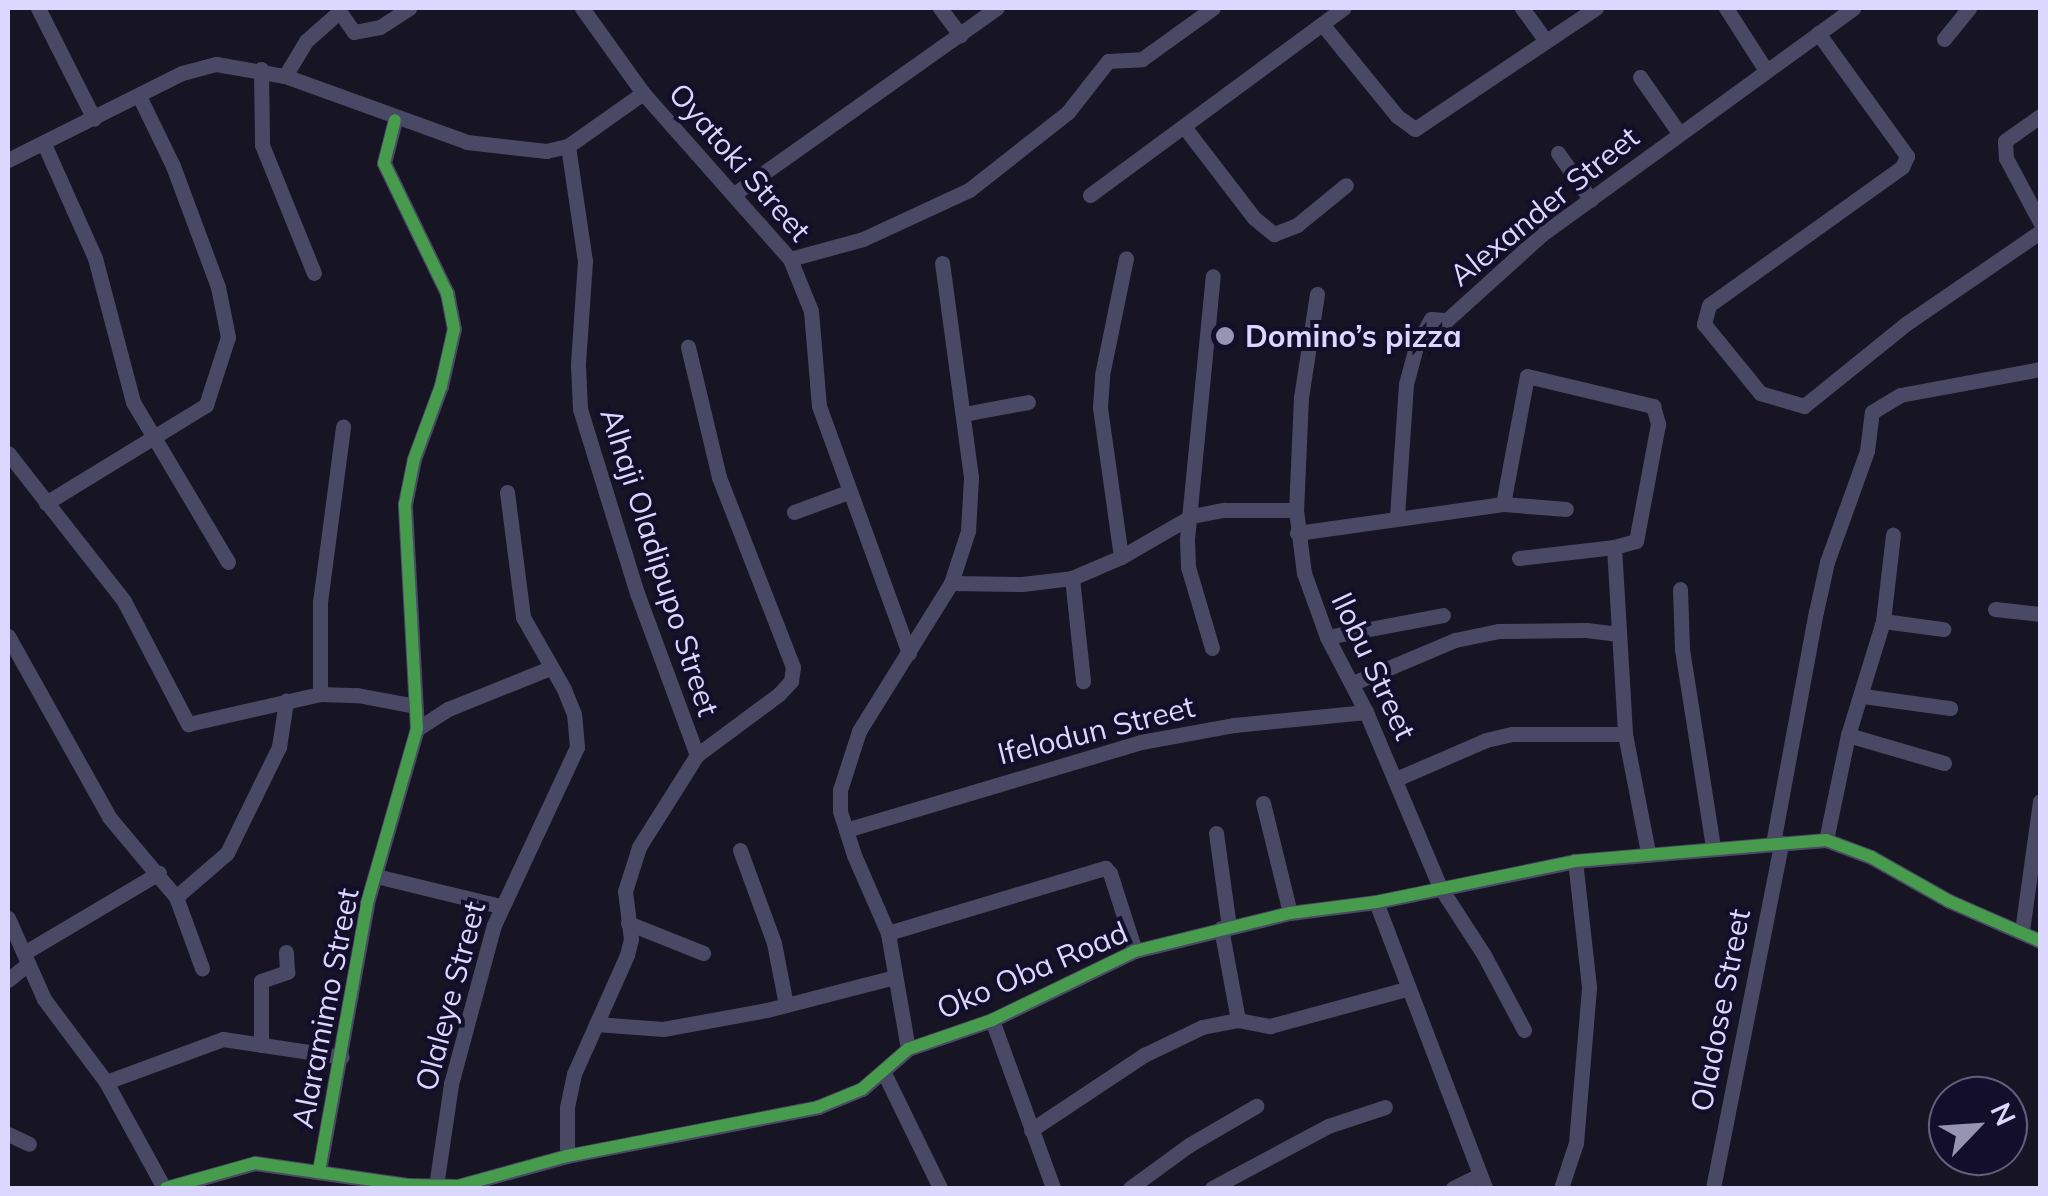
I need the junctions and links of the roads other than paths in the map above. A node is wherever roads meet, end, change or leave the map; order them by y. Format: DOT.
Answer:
graph roads {
  1 [pos="38,8"];
  2 [pos="409,8"];
  3 [pos="940,8"];
  4 [pos="997,8"];
  5 [pos="1213,8"];
  6 [pos="1344,8"];
  7 [pos="1522,8"];
  8 [pos="1596,8"];
  9 [pos="1726,8"];
  10 [pos="1853,8"];
  11 [pos="1969,8"];
  12 [pos="338,10"];
  13 [pos="589,10"];
  14 [pos="1322,24"];
  15 [pos="1818,33"];
  16 [pos="960,34"];
  17 [pos="1944,39"];
  18 [pos="1546,41"];
  19 [pos="261,69"];
  20 [pos="1765,69"];
  21 [pos="285,76"];
  22 [pos="1640,77"];
  23 [pos="644,93"];
  24 [pos="139,96"];
  25 [pos="2040,116"];
  26 [pos="94,119"];
  27 [pos="395,120"];
  28 [pos="1185,128"];
  29 [pos="1679,133"];
  30 [pos="44,144"];
  31 [pos="568,146"];
  32 [pos="1558,153"];
  33 [pos="8,160"];
  34 [pos="1346,185"];
  35 [pos="734,194"];
  36 [pos="1090,195"];
  37 [pos="1591,200"];
  38 [pos="2040,222"];
  39 [pos="2040,232"];
  40 [pos="1126,258"];
  41 [pos="942,263"];
  42 [pos="794,268"];
  43 [pos="314,273"];
  44 [pos="1212,276"];
  45 [pos="1316,294"];
  46 [pos="688,347"];
  47 [pos="2040,370"];
  48 [pos="1028,402"];
  49 [pos="964,414"];
  50 [pos="343,427"];
  51 [pos="151,435"];
  52 [pos="8,453"];
  53 [pos="508,492"];
  54 [pos="848,492"];
  55 [pos="46,503"];
  56 [pos="1503,504"];
  57 [pos="1566,509"];
  58 [pos="1296,510"];
  59 [pos="794,512"];
  60 [pos="1192,516"];
  61 [pos="1397,516"];
  62 [pos="1296,533"];
  63 [pos="1893,535"];
  64 [pos="1614,547"];
  65 [pos="1121,557"];
  66 [pos="1519,558"];
  67 [pos="228,562"];
  68 [pos="1072,578"];
  69 [pos="951,583"];
  70 [pos="1680,589"];
  71 [pos="1996,608"];
  72 [pos="2040,614"];
  73 [pos="1443,615"];
  74 [pos="1883,621"];
  75 [pos="1943,630"];
  76 [pos="1619,634"];
  77 [pos="8,636"];
  78 [pos="1327,637"];
  79 [pos="1212,648"];
  80 [pos="909,653"];
  81 [pos="550,668"];
  82 [pos="1083,682"];
  83 [pos="1352,683"];
  84 [pos="320,694"];
  85 [pos="1863,696"];
  86 [pos="286,701"];
  87 [pos="415,706"];
  88 [pos="1950,708"];
  89 [pos="1366,712"];
  90 [pos="417,729"];
  91 [pos="1625,734"];
  92 [pos="1848,735"];
  93 [pos="697,756"];
  94 [pos="1944,763"];
  95 [pos="1396,779"];
  96 [pos="2040,801"];
  97 [pos="1264,803"];
  98 [pos="846,830"];
  99 [pos="1216,833"];
  100 [pos="1826,840"];
  101 [pos="1777,843"];
  102 [pos="1713,847"];
  103 [pos="740,850"];
  104 [pos="1648,852"];
  105 [pos="1575,861"];
  106 [pos="159,872"];
  107 [pos="376,876"];
  108 [pos="1440,887"];
  109 [pos="176,897"];
  110 [pos="1376,902"];
  111 [pos="500,906"];
  112 [pos="1290,913"];
  113 [pos="8,918"];
  114 [pos="628,923"];
  115 [pos="1225,927"];
  116 [pos="2022,932"];
  117 [pos="888,933"];
  118 [pos="2040,941"];
  119 [pos="1135,951"];
  120 [pos="286,952"];
  121 [pos="703,953"];
  122 [pos="26,959"];
  123 [pos="202,968"];
  124 [pos="895,977"];
  125 [pos="8,980"];
  126 [pos="1406,989"];
  127 [pos="786,1006"];
  128 [pos="992,1020"];
  129 [pos="1238,1020"];
  130 [pos="596,1024"];
  131 [pos="1524,1030"];
  132 [pos="262,1045"];
  133 [pos="908,1048"];
  134 [pos="342,1056"];
  135 [pos="884,1074"];
  136 [pos="106,1082"];
  137 [pos="1256,1106"];
  138 [pos="1385,1108"];
  139 [pos="1031,1130"];
  140 [pos="8,1134"];
  141 [pos="29,1144"];
  142 [pos="567,1156"];
  143 [pos="319,1171"];
  144 [pos="1482,1182"];
  145 [pos="436,1186"];
  146 [pos="475,1186"];
  147 [pos="407,1187"];
  148 [pos="165,1188"];
  149 [pos="940,1188"];
  150 [pos="1053,1188"];
  151 [pos="1130,1188"];
  152 [pos="1212,1188"];
  153 [pos="1453,1188"];
  154 [pos="1560,1188"];
  155 [pos="1713,1188"];
  1 -- 26 [label="street"];
  2 -- 12 [label="street"];
  3 -- 16 [label="street"];
  4 -- 16 [label="street"];
  5 -- 42 [label="street"];
  6 -- 14 [label="street"];
  7 -- 18 [label="street"];
  8 -- 18 [label="street"];
  9 -- 20 [label="street"];
  10 -- 15 [label="street, Alexander Street"];
  11 -- 17 [label="street"];
  12 -- 21 [label="street"];
  13 -- 23 [label="street, Oyatoki Street"];
  14 -- 18 [label="street"];
  14 -- 28 [label="street"];
  15 -- 20 [label="street, Alexander Street"];
  15 -- 39 [label="street"];
  16 -- 35 [label="street"];
  19 -- 21 [label="street"];
  19 -- 24 [label="street"];
  19 -- 43 [label="street"];
  20 -- 29 [label="street, Alexander Street"];
  21 -- 27 [label="street"];
  22 -- 29 [label="street"];
  23 -- 31 [label="street"];
  23 -- 35 [label="street, Oyatoki Street"];
  24 -- 26 [label="street"];
  24 -- 51 [label="street"];
  25 -- 38 [label="street"];
  26 -- 30 [label="street"];
  27 -- 31 [label="street"];
  27 -- 87 [label="street, Alaramimo Street"];
  28 -- 34 [label="street"];
  28 -- 36 [label="street"];
  29 -- 37 [label="street, Alexander Street"];
  30 -- 33 [label="street"];
  30 -- 51 [label="street"];
  31 -- 93 [label="street, Alhaji Oladipupo Street"];
  32 -- 37 [label="street"];
  35 -- 42 [label="street, Oyatoki Street"];
  37 -- 61 [label="street, Alexander Street"];
  40 -- 65 [label="street"];
  41 -- 49 [label="street"];
  42 -- 54 [label="street, Oyatoki Street"];
  44 -- 60 [label="street"];
  45 -- 58 [label="street, Ilobu Street"];
  46 -- 93 [label="street"];
  47 -- 101 [label="street, Oladose Street"];
  48 -- 49 [label="street"];
  49 -- 69 [label="street"];
  50 -- 84 [label="street"];
  51 -- 55 [label="street"];
  51 -- 67 [label="street"];
  52 -- 55 [label="street"];
  53 -- 81 [label="street, Olaleye Street"];
  54 -- 59 [label="street"];
  54 -- 80 [label="street, Oyatoki Street"];
  55 -- 86 [label="street"];
  56 -- 57 [label="street"];
  56 -- 61 [label="street"];
  56 -- 64 [label="street"];
  58 -- 60 [label="street"];
  58 -- 62 [label="street, Ilobu Street"];
  60 -- 65 [label="street"];
  60 -- 79 [label="street"];
  61 -- 62 [label="street"];
  62 -- 78 [label="street, Ilobu Street"];
  63 -- 74 [label="street"];
  64 -- 66 [label="street"];
  64 -- 76 [label="street"];
  65 -- 68 [label="street"];
  68 -- 69 [label="street"];
  68 -- 82 [label="street"];
  69 -- 80 [label="street"];
  70 -- 102 [label="street"];
  71 -- 72 [label="street"];
  73 -- 78 [label="street"];
  74 -- 75 [label="street"];
  74 -- 85 [label="street"];
  76 -- 83 [label="street"];
  76 -- 91 [label="street"];
  77 -- 106 [label="street"];
  78 -- 83 [label="street, Ilobu Street"];
  80 -- 98 [label="street"];
  81 -- 90 [label="street"];
  81 -- 111 [label="street, Olaleye Street"];
  83 -- 89 [label="street, Ilobu Street"];
  84 -- 86 [label="street"];
  84 -- 87 [label="street"];
  85 -- 88 [label="street"];
  85 -- 92 [label="street"];
  86 -- 109 [label="street"];
  87 -- 90 [label="street, Alaramimo Street"];
  89 -- 95 [label="street, Ilobu Street"];
  89 -- 98 [label="street, Ifelodun Street"];
  90 -- 107 [label="street, Alaramimo Street"];
  91 -- 95 [label="street"];
  91 -- 104 [label="street"];
  92 -- 94 [label="street"];
  92 -- 100 [label="street"];
  93 -- 114 [label="street"];
  95 -- 108 [label="street, Ilobu Street"];
  96 -- 116 [label="street"];
  97 -- 112 [label="street"];
  98 -- 117 [label="street"];
  99 -- 115 [label="street"];
  100 -- 101 [label="street, Oko Oba Road"];
  100 -- 116 [label="street, Oko Oba Road"];
  101 -- 102 [label="street, Oko Oba Road"];
  101 -- 155 [label="street, Oladose Street"];
  102 -- 104 [label="street, Oko Oba Road"];
  103 -- 127 [label="street"];
  104 -- 105 [label="street, Oko Oba Road"];
  105 -- 108 [label="street, Oko Oba Road"];
  105 -- 154 [label="street"];
  106 -- 109 [label="street"];
  106 -- 122 [label="street"];
  107 -- 111 [label="street"];
  107 -- 134 [label="street, Alaramimo Street"];
  108 -- 110 [label="street, Oko Oba Road"];
  108 -- 131 [label="street, Ilobu Street"];
  109 -- 123 [label="street"];
  110 -- 112 [label="street, Oko Oba Road"];
  110 -- 126 [label="street"];
  111 -- 145 [label="street, Olaleye Street"];
  112 -- 115 [label="street, Oko Oba Road"];
  113 -- 122 [label="street"];
  114 -- 121 [label="street"];
  114 -- 130 [label="street"];
  115 -- 119 [label="street, Oko Oba Road"];
  115 -- 129 [label="street"];
  116 -- 118 [label="street, Oko Oba Road"];
  117 -- 119 [label="street"];
  117 -- 124 [label="street"];
  119 -- 128 [label="street, Oko Oba Road"];
  120 -- 132 [label="street"];
  122 -- 125 [label="street"];
  122 -- 136 [label="street"];
  124 -- 127 [label="street"];
  124 -- 133 [label="street"];
  126 -- 129 [label="street"];
  126 -- 144 [label="street"];
  127 -- 130 [label="street"];
  128 -- 133 [label="street, Oko Oba Road"];
  128 -- 139 [label="street"];
  129 -- 139 [label="street"];
  130 -- 142 [label="street"];
  132 -- 134 [label="street"];
  132 -- 136 [label="street"];
  133 -- 135 [label="street, Oko Oba Road"];
  134 -- 143 [label="street, Alaramimo Street"];
  135 -- 142 [label="street, Oko Oba Road"];
  135 -- 149 [label="street"];
  136 -- 148 [label="street"];
  137 -- 151 [label="street"];
  138 -- 152 [label="street"];
  139 -- 150 [label="street"];
  140 -- 141 [label="street"];
  142 -- 146 [label="street, Oko Oba Road"];
  143 -- 147 [label="street, Oko Oba Road"];
  143 -- 148 [label="street, Oko Oba Road"];
  144 -- 153 [label="street"];
  145 -- 146 [label="street, Oko Oba Road"];
  145 -- 147 [label="street, Oko Oba Road"];
}
